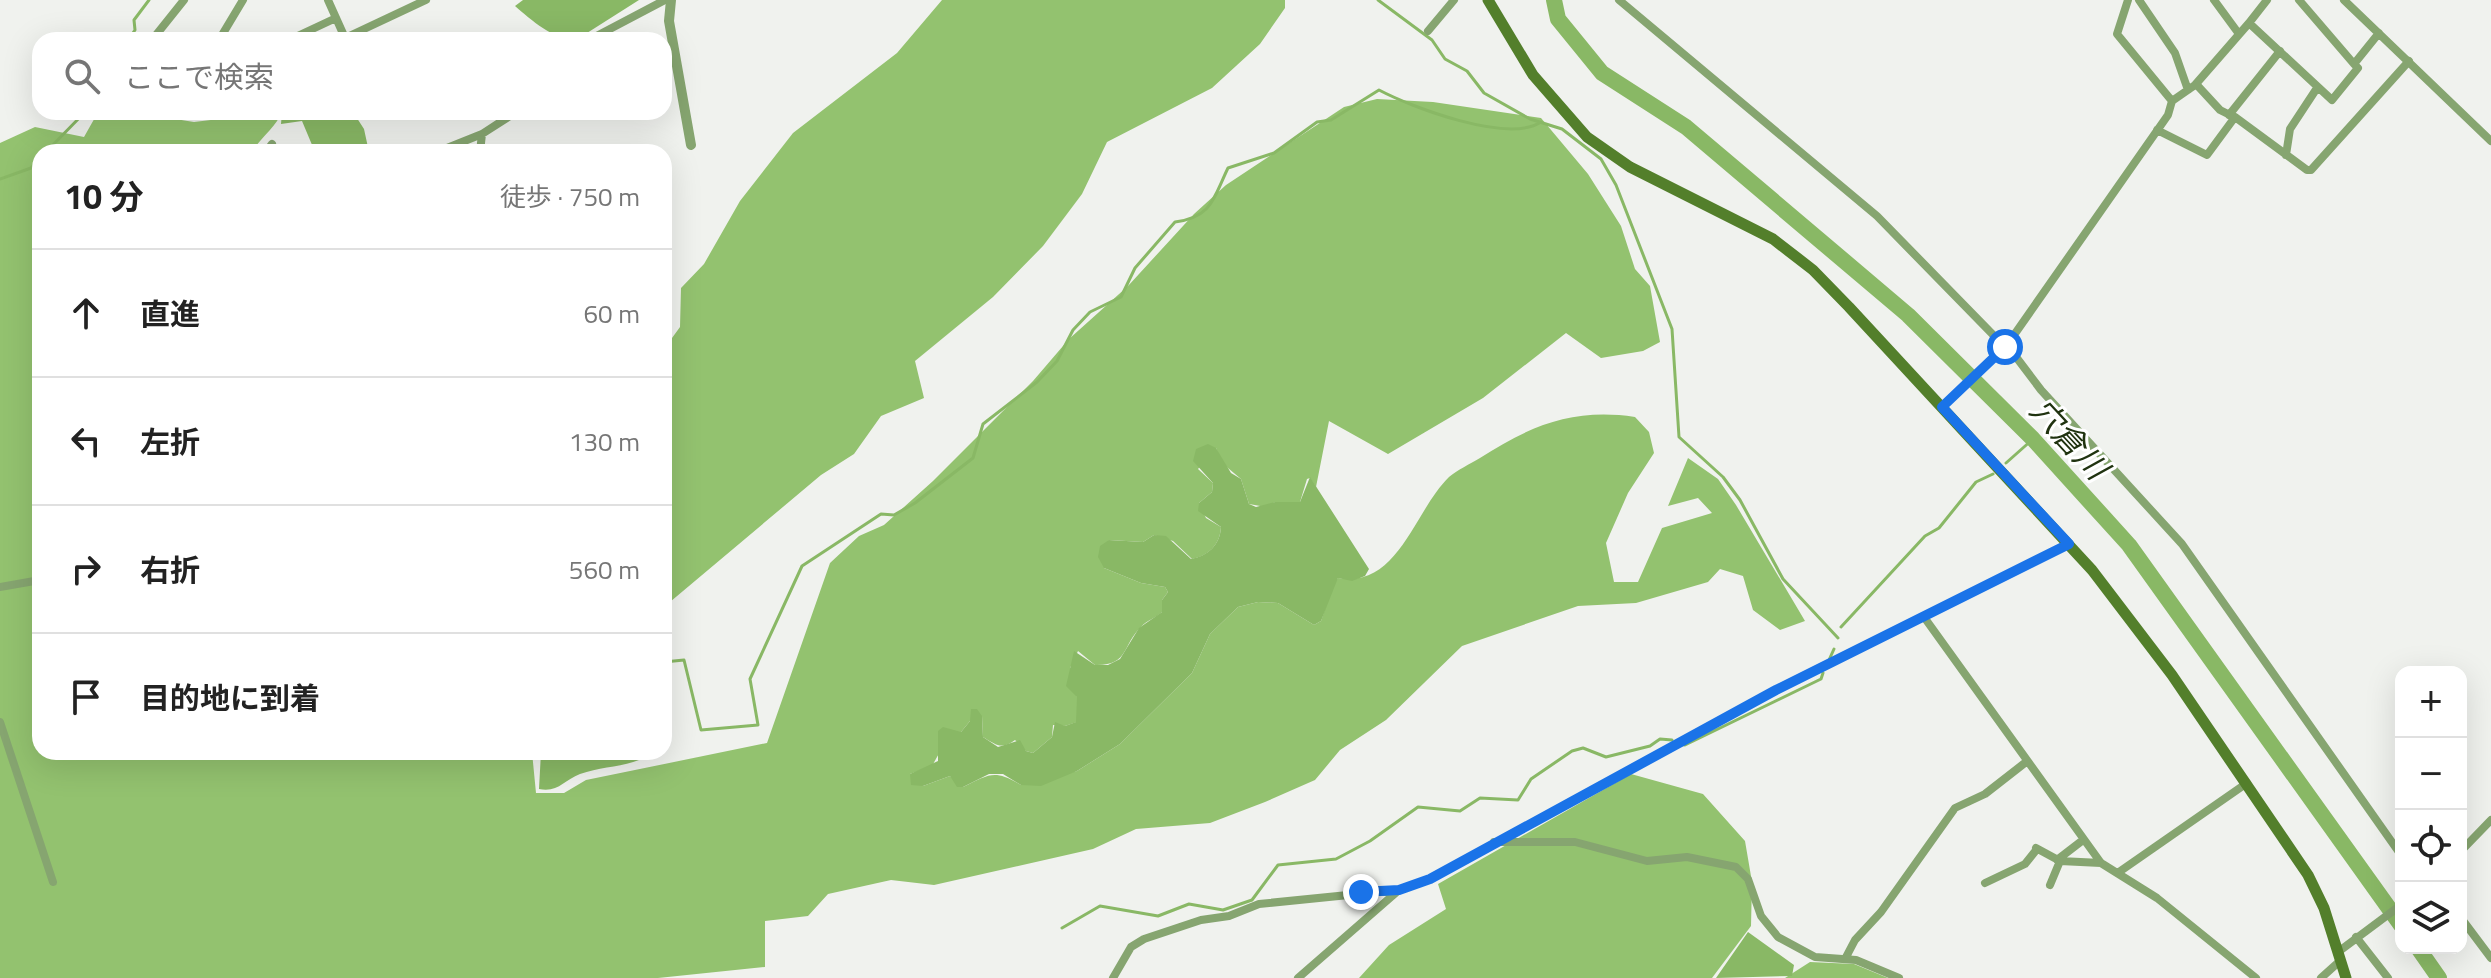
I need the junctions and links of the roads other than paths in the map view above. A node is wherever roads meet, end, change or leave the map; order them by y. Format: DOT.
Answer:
graph roads {
  1 [pos="184,0"];
  2 [pos="243,0"];
  3 [pos="328,0"];
  4 [pos="426,0"];
  5 [pos="665,0"];
  6 [pos="671,0"];
  7 [pos="1454,0"];
  8 [pos="1488,0"];
  9 [pos="1619,0"];
  10 [pos="2128,0"];
  11 [pos="2139,0"];
  12 [pos="2214,0"];
  13 [pos="2299,0"];
  14 [pos="2347,1"];
  15 [pos="2262,2"];
  16 [pos="336,18"];
  17 [pos="2249,23"];
  18 [pos="1428,31"];
  19 [pos="158,32"];
  20 [pos="224,32"];
  21 [pos="306,32"];
  22 [pos="342,32"];
  23 [pos="358,32"];
  24 [pos="604,32"];
  25 [pos="671,32"];
  26 [pos="2379,33"];
  27 [pos="2239,34"];
  28 [pos="672,38"];
  29 [pos="2280,51"];
  30 [pos="2409,61"];
  31 [pos="2354,64"];
  32 [pos="2192,87"];
  33 [pos="2317,88"];
  34 [pos="2172,101"];
  35 [pos="2232,116"];
  36 [pos="504,120"];
  37 [pos="2157,130"];
  38 [pos="482,134"];
  39 [pos="2491,141"];
  40 [pos="457,144"];
  41 [pos="481,144"];
  42 [pos="691,145"];
  43 [pos="2286,155"];
  44 [pos="2005,347"];
  45 [pos="1945,404"];
  46 [pos="2069,544"];
  47 [pos="32,581"];
  48 [pos="0,587"];
  49 [pos="1924,617"];
  50 [pos="0,722"];
  51 [pos="2026,762"];
  52 [pos="2247,783"];
  53 [pos="2491,820"];
  54 [pos="2083,840"];
  55 [pos="1492,842"];
  56 [pos="2467,845"];
  57 [pos="2395,846"];
  58 [pos="2059,860"];
  59 [pos="2101,863"];
  60 [pos="2119,872"];
  61 [pos="53,882"];
  62 [pos="1985,883"];
  63 [pos="2050,885"];
  64 [pos="1399,890"];
  65 [pos="2395,909"];
  66 [pos="2467,926"];
  67 [pos="2359,935"];
  68 [pos="2340,956"];
  69 [pos="2491,958"];
  70 [pos="1845,959"];
  71 [pos="1113,978"];
  72 [pos="1298,978"];
  73 [pos="1899,978"];
  74 [pos="2256,978"];
  75 [pos="2321,978"];
  76 [pos="2346,978"];
  77 [pos="2388,978"];
  1 -- 19 [label="street"];
  2 -- 20 [label="street"];
  3 -- 16 [label="street"];
  4 -- 23 [label="street"];
  5 -- 24 [label="street"];
  6 -- 25 [label="street"];
  7 -- 18 [label="street"];
  8 -- 45 [label="main road"];
  9 -- 44 [label="street"];
  10 -- 34 [label="street"];
  11 -- 32 [label="street"];
  12 -- 27 [label="street"];
  13 -- 31 [label="street"];
  14 -- 26 [label="street"];
  15 -- 17 [label="street"];
  16 -- 21 [label="street"];
  16 -- 22 [label="street"];
  17 -- 27 [label="street"];
  17 -- 29 [label="street"];
  26 -- 30 [label="street"];
  26 -- 31 [label="street"];
  27 -- 32 [label="street"];
  28 -- 42 [label="street"];
  29 -- 33 [label="street"];
  29 -- 35 [label="street"];
  30 -- 39 [label="street"];
  30 -- 43 [label="street"];
  31 -- 33 [label="street"];
  32 -- 34 [label="street"];
  32 -- 35 [label="street"];
  33 -- 43 [label="street"];
  34 -- 37 [label="street"];
  35 -- 37 [label="street"];
  35 -- 43 [label="street"];
  36 -- 38 [label="street"];
  37 -- 44 [label="street"];
  38 -- 40 [label="street"];
  38 -- 41 [label="street"];
  44 -- 45 [label="street"];
  44 -- 57 [label="street"];
  45 -- 46 [label="main road"];
  46 -- 49 [label="street"];
  46 -- 52 [label="main road"];
  47 -- 48 [label="street"];
  49 -- 51 [label="street"];
  49 -- 55 [label="street"];
  50 -- 61 [label="street"];
  51 -- 54 [label="street"];
  51 -- 70 [label="street"];
  52 -- 60 [label="street"];
  52 -- 68 [label="main road"];
  53 -- 56 [label="street"];
  54 -- 58 [label="street"];
  54 -- 59 [label="street"];
  55 -- 64 [label="street"];
  55 -- 70 [label="street"];
  58 -- 59 [label="street"];
  58 -- 62 [label="street"];
  58 -- 63 [label="street"];
  59 -- 60 [label="street"];
  60 -- 74 [label="street"];
  64 -- 71 [label="street"];
  64 -- 72 [label="street"];
  65 -- 67 [label="street"];
  66 -- 69 [label="street"];
  67 -- 68 [label="street"];
  67 -- 77 [label="street"];
  68 -- 75 [label="street"];
  68 -- 76 [label="main road"];
  70 -- 73 [label="street"];
}
